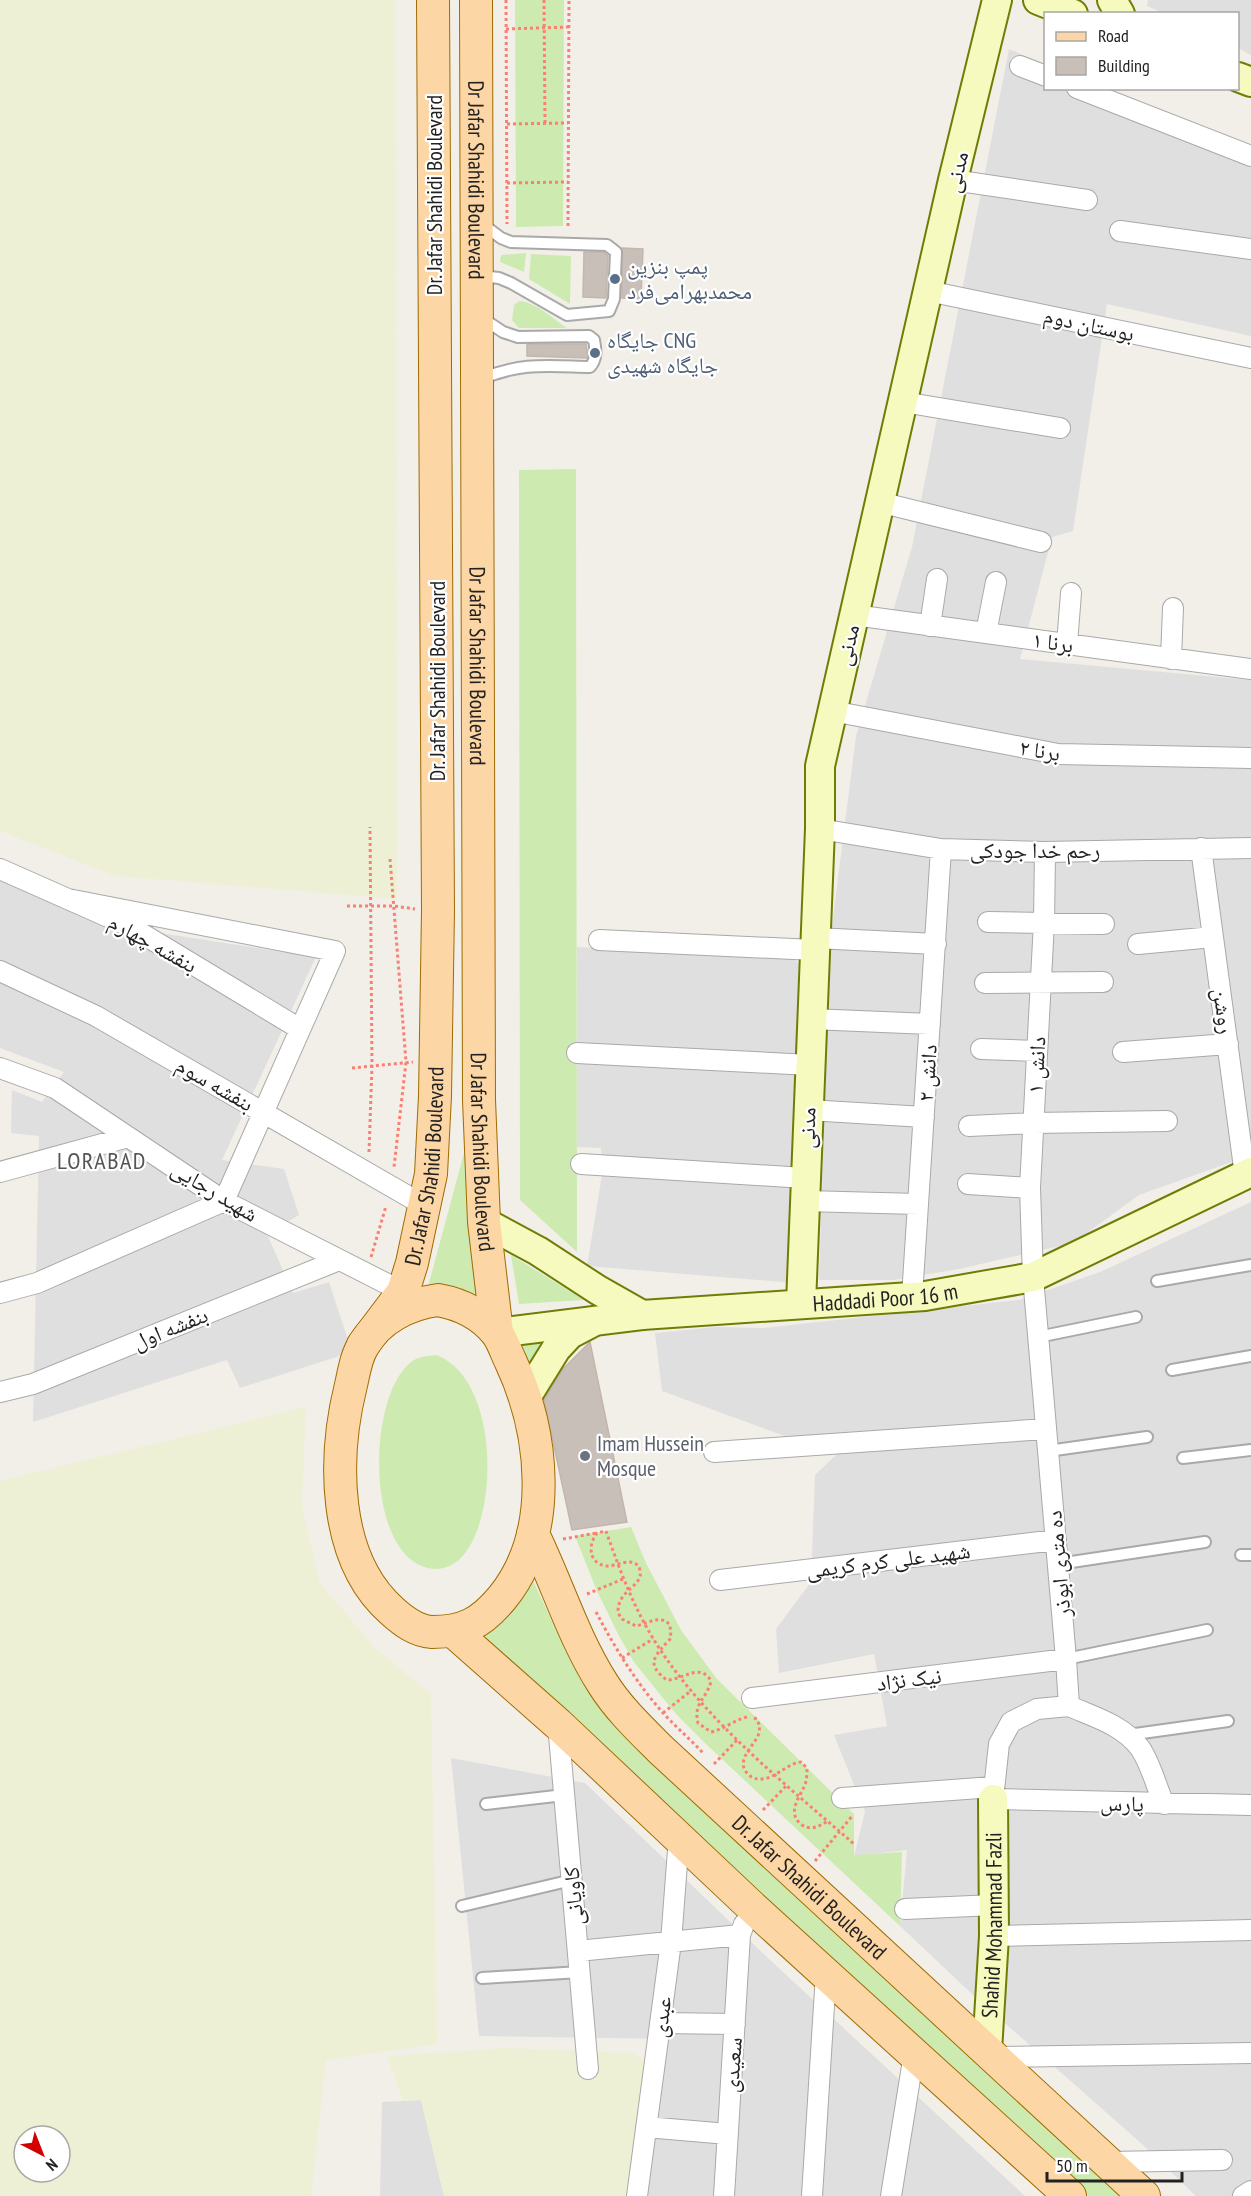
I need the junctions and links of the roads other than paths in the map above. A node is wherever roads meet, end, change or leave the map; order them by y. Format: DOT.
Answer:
graph roads {
  1 [pos="433,0"];
  2 [pos="476,0"];
  3 [pos="997,0"];
  4 [pos="1038,0"];
  5 [pos="1068,12"];
  6 [pos="1020,66"];
  7 [pos="1044,75"];
  8 [pos="1082,90"];
  9 [pos="1251,156"];
  10 [pos="954,180"];
  11 [pos="1087,200"];
  12 [pos="492,223"];
  13 [pos="1120,231"];
  14 [pos="1251,249"];
  15 [pos="477,276"];
  16 [pos="928,291"];
  17 [pos="476,315"];
  18 [pos="1251,358"];
  19 [pos="476,381"];
  20 [pos="903,402"];
  21 [pos="1060,428"];
  22 [pos="879,502"];
  23 [pos="1041,542"];
  24 [pos="937,579"];
  25 [pos="996,582"];
  26 [pos="1071,592"];
  27 [pos="1173,608"];
  28 [pos="854,615"];
  29 [pos="930,626"];
  30 [pos="986,633"];
  31 [pos="1067,644"];
  32 [pos="1171,659"];
  33 [pos="1251,669"];
  34 [pos="832,711"];
  35 [pos="1251,758"];
  36 [pos="820,829"];
  37 [pos="1201,848"];
  38 [pos="1251,848"];
  39 [pos="941,849"];
  40 [pos="1045,852"];
  41 [pos="0,869"];
  42 [pos="68,899"];
  43 [pos="988,922"];
  44 [pos="1044,922"];
  45 [pos="1104,924"];
  46 [pos="1213,937"];
  47 [pos="599,940"];
  48 [pos="815,944"];
  49 [pos="936,944"];
  50 [pos="1138,944"];
  51 [pos="0,971"];
  52 [pos="1040,981"];
  53 [pos="1103,982"];
  54 [pos="985,983"];
  55 [pos="812,1019"];
  56 [pos="930,1024"];
  57 [pos="300,1029"];
  58 [pos="1228,1044"];
  59 [pos="981,1049"];
  60 [pos="1037,1051"];
  61 [pos="1123,1052"];
  62 [pos="577,1053"];
  63 [pos="810,1065"];
  64 [pos="0,1068"];
  65 [pos="808,1110"];
  66 [pos="263,1112"];
  67 [pos="924,1117"];
  68 [pos="1167,1121"];
  69 [pos="1033,1123"];
  70 [pos="969,1126"];
  71 [pos="128,1137"];
  72 [pos="581,1164"];
  73 [pos="0,1172"];
  74 [pos="1248,1174"];
  75 [pos="968,1184"];
  76 [pos="1030,1188"];
  77 [pos="805,1190"];
  78 [pos="224,1201"];
  79 [pos="918,1204"];
  80 [pos="425,1206"];
  81 [pos="484,1222"];
  82 [pos="339,1260"];
  83 [pos="1251,1265"];
  84 [pos="1033,1277"];
  85 [pos="1157,1281"];
  86 [pos="403,1292"];
  87 [pos="0,1293"];
  88 [pos="912,1297"];
  89 [pos="801,1304"];
  90 [pos="642,1315"];
  91 [pos="1136,1317"];
  92 [pos="598,1319"];
  93 [pos="496,1333"];
  94 [pos="1038,1337"];
  95 [pos="363,1345"];
  96 [pos="1251,1356"];
  97 [pos="1172,1370"];
  98 [pos="0,1392"];
  99 [pos="525,1399"];
  100 [pos="1046,1429"];
  101 [pos="1147,1437"];
  102 [pos="1251,1450"];
  103 [pos="1048,1451"];
  104 [pos="714,1452"];
  105 [pos="1183,1458"];
  106 [pos="536,1540"];
  107 [pos="1056,1540"];
  108 [pos="1205,1542"];
  109 [pos="1058,1564"];
  110 [pos="720,1580"];
  111 [pos="1207,1630"];
  112 [pos="454,1632"];
  113 [pos="1066,1659"];
  114 [pos="752,1698"];
  115 [pos="1069,1706"];
  116 [pos="1228,1721"];
  117 [pos="558,1724"];
  118 [pos="1128,1735"];
  119 [pos="993,1793"];
  120 [pos="564,1795"];
  121 [pos="842,1798"];
  122 [pos="486,1804"];
  123 [pos="1164,1804"];
  124 [pos="1251,1805"];
  125 [pos="679,1837"];
  126 [pos="572,1880"];
  127 [pos="994,1905"];
  128 [pos="462,1906"];
  129 [pos="905,1909"];
  130 [pos="746,1921"];
  131 [pos="1251,1930"];
  132 [pos="994,1936"];
  133 [pos="671,1942"];
  134 [pos="578,1951"];
  135 [pos="580,1972"];
  136 [pos="826,1974"];
  137 [pos="482,1978"];
  138 [pos="661,2023"];
  139 [pos="735,2024"];
  140 [pos="1251,2053"];
  141 [pos="914,2054"];
  142 [pos="991,2054"];
  143 [pos="588,2069"];
  144 [pos="646,2127"];
  145 [pos="728,2134"];
  146 [pos="1222,2160"];
  147 [pos="1108,2162"];
  148 [pos="1251,2192"];
  149 [pos="637,2196"];
  150 [pos="724,2196"];
  151 [pos="812,2196"];
  152 [pos="891,2196"];
  153 [pos="1070,2196"];
  154 [pos="1144,2196"];
  155 [pos="1243,2196"];
  1 -- 80 [label="main road, Dr. Jafar Shahidi Boulevard"];
  2 -- 12 [label="main road, Dr Jafar Shahidi Boulevard"];
  3 -- 10 [label="street, مدنی"];
  4 -- 5 [label="street"];
  6 -- 7 [label="street"];
  8 -- 9 [label="street"];
  10 -- 11 [label="street"];
  10 -- 16 [label="street, مدنی"];
  12 -- 15 [label="main road, Dr Jafar Shahidi Boulevard"];
  12 -- 15 [label="lane"];
  13 -- 14 [label="street"];
  15 -- 17 [label="main road, Dr Jafar Shahidi Boulevard"];
  16 -- 18 [label="street, بوستان دوم"];
  16 -- 20 [label="street, مدنی"];
  17 -- 19 [label="main road, Dr Jafar Shahidi Boulevard"];
  17 -- 19 [label="lane"];
  19 -- 81 [label="main road, Dr Jafar Shahidi Boulevard"];
  20 -- 21 [label="street"];
  20 -- 22 [label="street, مدنی"];
  22 -- 23 [label="street"];
  22 -- 28 [label="street, مدنی"];
  24 -- 29 [label="street"];
  25 -- 30 [label="street"];
  26 -- 31 [label="street"];
  27 -- 32 [label="street"];
  28 -- 29 [label="street, برنا ۱"];
  28 -- 34 [label="street, مدنی"];
  29 -- 30 [label="street, برنا ۱"];
  30 -- 31 [label="street, برنا ۱"];
  31 -- 32 [label="street, برنا ۱"];
  32 -- 33 [label="street, برنا ۱"];
  34 -- 35 [label="street, برنا ۲"];
  34 -- 36 [label="street, مدنی"];
  36 -- 39 [label="street, رحم خدا جودکی"];
  36 -- 48 [label="street, مدنی"];
  37 -- 38 [label="street, رحم خدا جودکی"];
  37 -- 40 [label="street, رحم خدا جودکی"];
  37 -- 46 [label="street, روشن"];
  39 -- 40 [label="street, رحم خدا جودکی"];
  39 -- 49 [label="street, دانش ۲"];
  40 -- 44 [label="street, دانش ۱"];
  41 -- 42 [label="street, بنفشه چهارم"];
  42 -- 57 [label="street, بنفشه چهارم"];
  42 -- 57 [label="street"];
  43 -- 44 [label="street"];
  44 -- 45 [label="street"];
  44 -- 52 [label="street, دانش ۱"];
  46 -- 50 [label="street"];
  46 -- 58 [label="street, روشن"];
  47 -- 48 [label="street"];
  48 -- 49 [label="street"];
  48 -- 55 [label="street, مدنی"];
  49 -- 56 [label="street, دانش ۲"];
  51 -- 66 [label="street, بنفشه سوم"];
  52 -- 53 [label="street"];
  52 -- 54 [label="street"];
  52 -- 60 [label="street, دانش ۱"];
  55 -- 56 [label="street"];
  55 -- 63 [label="street, مدنی"];
  56 -- 67 [label="street, دانش ۲"];
  57 -- 66 [label="street"];
  58 -- 61 [label="street"];
  58 -- 74 [label="street, روشن"];
  59 -- 60 [label="street"];
  60 -- 69 [label="street, دانش ۱"];
  62 -- 63 [label="street"];
  63 -- 65 [label="street, مدنی"];
  64 -- 71 [label="street, شهید رجایی"];
  65 -- 67 [label="street"];
  65 -- 77 [label="street, مدنی"];
  66 -- 78 [label="street"];
  66 -- 80 [label="street, بنفشه سوم"];
  67 -- 79 [label="street, دانش ۲"];
  68 -- 69 [label="street"];
  69 -- 70 [label="street"];
  69 -- 76 [label="street, دانش ۱"];
  71 -- 73 [label="street"];
  71 -- 78 [label="street, شهید رجایی"];
  72 -- 77 [label="street"];
  74 -- 84 [label="street, Haddadi Poor 16 m"];
  75 -- 76 [label="street"];
  76 -- 84 [label="street, دانش ۱"];
  77 -- 79 [label="street"];
  77 -- 89 [label="street, مدنی"];
  78 -- 82 [label="street, شهید رجایی"];
  78 -- 87 [label="street"];
  79 -- 88 [label="street, دانش ۲"];
  80 -- 86 [label="main road, Dr. Jafar Shahidi Boulevard"];
  81 -- 90 [label="street"];
  81 -- 93 [label="main road, Dr Jafar Shahidi Boulevard"];
  82 -- 86 [label="street, شهید رجایی"];
  82 -- 98 [label="street, بنفشه اول"];
  83 -- 85 [label="lane"];
  84 -- 88 [label="street, Haddadi Poor 16 m"];
  84 -- 94 [label="street, ده متری ابوذر"];
  86 -- 95 [label="main road, Dr. Jafar Shahidi Boulevard"];
  88 -- 89 [label="street, Haddadi Poor 16 m"];
  89 -- 90 [label="street, Haddadi Poor 16 m"];
  90 -- 92 [label="street, Haddadi Poor 16 m"];
  91 -- 94 [label="lane"];
  92 -- 93 [label="street, Haddadi Poor 16 m"];
  92 -- 99 [label="street"];
  93 -- 95 [label="main road"];
  93 -- 99 [label="main road"];
  94 -- 100 [label="street, ده متری ابوذر"];
  95 -- 112 [label="main road"];
  96 -- 97 [label="lane"];
  99 -- 106 [label="main road"];
  100 -- 103 [label="street, ده متری ابوذر"];
  100 -- 104 [label="street"];
  101 -- 103 [label="lane"];
  102 -- 105 [label="lane"];
  103 -- 107 [label="street, ده متری ابوذر"];
  106 -- 112 [label="main road"];
  106 -- 142 [label="main road, Dr. Jafar Shahidi Boulevard"];
  107 -- 109 [label="street, ده متری ابوذر"];
  107 -- 110 [label="street, شهید علی کرم کریمی"];
  108 -- 109 [label="lane"];
  109 -- 113 [label="street, ده متری ابوذر"];
  111 -- 113 [label="lane"];
  112 -- 117 [label="main road"];
  113 -- 114 [label="street, نیک نژاد"];
  113 -- 115 [label="street, ده متری ابوذر"];
  115 -- 118 [label="street"];
  115 -- 119 [label="street"];
  116 -- 118 [label="lane"];
  117 -- 120 [label="street, کاویانی"];
  117 -- 125 [label="main road"];
  118 -- 123 [label="street"];
  119 -- 121 [label="street, پارس"];
  119 -- 123 [label="street, پارس"];
  119 -- 127 [label="street, Shahid Mohammad Fazli"];
  120 -- 122 [label="lane"];
  120 -- 126 [label="street, کاویانی"];
  123 -- 124 [label="street, پارس"];
  125 -- 130 [label="main road"];
  125 -- 133 [label="street, عبدی"];
  126 -- 128 [label="lane"];
  126 -- 134 [label="street, کاویانی"];
  127 -- 129 [label="street"];
  127 -- 132 [label="street, Shahid Mohammad Fazli"];
  130 -- 133 [label="street"];
  130 -- 136 [label="main road"];
  130 -- 139 [label="street, سعیدی"];
  131 -- 132 [label="street"];
  132 -- 142 [label="street, Shahid Mohammad Fazli"];
  133 -- 134 [label="street"];
  133 -- 138 [label="street, عبدی"];
  134 -- 135 [label="street, کاویانی"];
  135 -- 137 [label="lane"];
  135 -- 143 [label="street, کاویانی"];
  136 -- 141 [label="main road"];
  136 -- 151 [label="street"];
  138 -- 139 [label="street"];
  138 -- 144 [label="street, عبدی"];
  139 -- 145 [label="street, سعیدی"];
  140 -- 142 [label="street"];
  141 -- 152 [label="street"];
  141 -- 153 [label="main road"];
  142 -- 147 [label="main road, Dr. Jafar Shahidi Boulevard"];
  144 -- 145 [label="street"];
  144 -- 149 [label="street, عبدی"];
  145 -- 150 [label="street, سعیدی"];
  146 -- 147 [label="street"];
  147 -- 154 [label="main road, Dr. Jafar Shahidi Boulevard"];
  148 -- 155 [label="street"];
}
